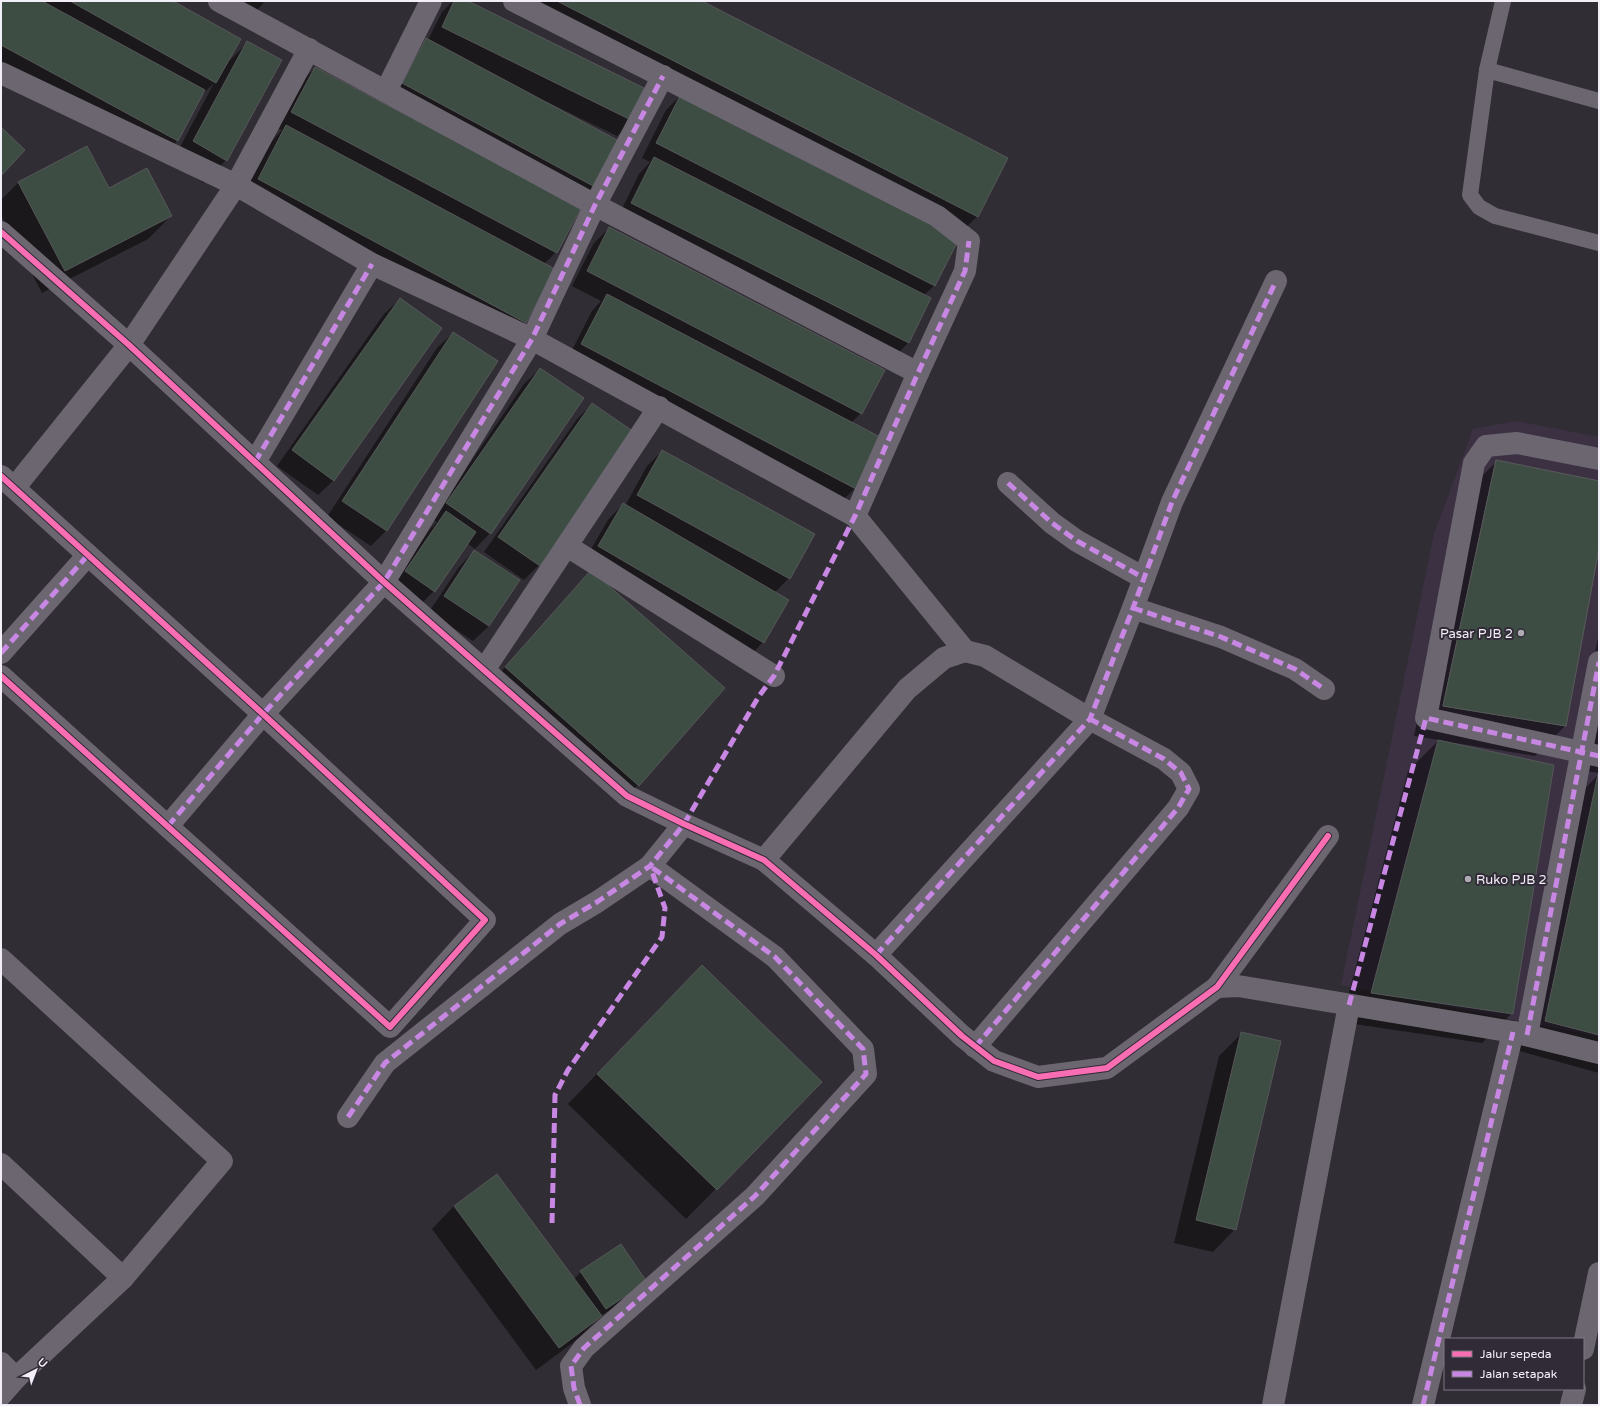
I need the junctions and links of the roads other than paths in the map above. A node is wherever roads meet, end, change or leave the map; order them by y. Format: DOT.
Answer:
graph roads {
  1 [pos="219,1"];
  2 [pos="431,1"];
  3 [pos="514,1"];
  4 [pos="1503,1"];
  5 [pos="309,49"];
  6 [pos="1487,70"];
  7 [pos="1,73"];
  8 [pos="663,76"];
  9 [pos="386,91"];
  10 [pos="1599,101"];
  11 [pos="236,185"];
  12 [pos="595,205"];
  13 [pos="1,232"];
  14 [pos="1599,243"];
  15 [pos="372,264"];
  16 [pos="1276,281"];
  17 [pos="532,339"];
  18 [pos="129,345"];
  19 [pos="918,373"];
  20 [pos="659,407"];
  21 [pos="1599,459"];
  22 [pos="255,462"];
  23 [pos="8,481"];
  24 [pos="1008,483"];
  25 [pos="855,516"];
  26 [pos="567,546"];
  27 [pos="88,555"];
  28 [pos="1144,578"];
  29 [pos="384,582"];
  30 [pos="1134,608"];
  31 [pos="965,651"];
  32 [pos="1,653"];
  33 [pos="1599,662"];
  34 [pos="484,670"];
  35 [pos="1,676"];
  36 [pos="774,676"];
  37 [pos="1324,689"];
  38 [pos="264,714"];
  39 [pos="1090,720"];
  40 [pos="1590,754"];
  41 [pos="684,824"];
  42 [pos="168,826"];
  43 [pos="1328,836"];
  44 [pos="764,860"];
  45 [pos="650,866"];
  46 [pos="876,955"];
  47 [pos="1,959"];
  48 [pos="1218,988"];
  49 [pos="1349,1005"];
  50 [pos="1520,1033"];
  51 [pos="975,1046"];
  52 [pos="1599,1053"];
  53 [pos="348,1117"];
  54 [pos="1,1164"];
  55 [pos="1599,1274"];
  56 [pos="123,1278"];
  57 [pos="1584,1344"];
  58 [pos="1,1363"];
  59 [pos="16,1378"];
  60 [pos="1575,1390"];
  61 [pos="1,1395"];
  62 [pos="580,1405"];
  63 [pos="1273,1405"];
  64 [pos="1423,1405"];
  65 [pos="1571,1405"];
  1 -- 5 [label="street"];
  2 -- 9 [label="street"];
  3 -- 8 [label="street"];
  4 -- 6 [label="lane"];
  5 -- 9 [label="street"];
  5 -- 11 [label="street"];
  6 -- 10 [label="lane"];
  6 -- 14 [label="lane"];
  7 -- 11 [label="street"];
  8 -- 12 [label="street"];
  8 -- 19 [label="street"];
  9 -- 12 [label="street"];
  11 -- 15 [label="street"];
  11 -- 18 [label="street"];
  12 -- 17 [label="street"];
  12 -- 19 [label="street"];
  13 -- 18 [label="street"];
  15 -- 17 [label="street"];
  15 -- 22 [label="street"];
  16 -- 28 [label="street"];
  17 -- 20 [label="street"];
  17 -- 29 [label="street"];
  18 -- 22 [label="street"];
  18 -- 23 [label="street"];
  19 -- 25 [label="street"];
  20 -- 25 [label="street"];
  20 -- 26 [label="street"];
  21 -- 40 [label="street"];
  22 -- 29 [label="street"];
  23 -- 27 [label="street"];
  24 -- 28 [label="street"];
  25 -- 31 [label="street"];
  26 -- 34 [label="street"];
  26 -- 36 [label="street"];
  27 -- 32 [label="street"];
  27 -- 38 [label="street"];
  28 -- 30 [label="street"];
  29 -- 34 [label="street"];
  29 -- 38 [label="street"];
  30 -- 37 [label="street"];
  30 -- 39 [label="street"];
  31 -- 39 [label="street"];
  31 -- 44 [label="street"];
  33 -- 40 [label="street"];
  34 -- 41 [label="street"];
  35 -- 42 [label="street"];
  38 -- 42 [label="street"];
  38 -- 42 [label="street"];
  39 -- 46 [label="street"];
  39 -- 51 [label="street"];
  40 -- 50 [label="street"];
  41 -- 44 [label="street"];
  41 -- 45 [label="street"];
  43 -- 48 [label="street"];
  44 -- 46 [label="street"];
  45 -- 53 [label="street"];
  45 -- 62 [label="street"];
  46 -- 51 [label="street"];
  47 -- 56 [label="street"];
  48 -- 49 [label="street"];
  48 -- 51 [label="street"];
  49 -- 50 [label="street"];
  49 -- 63 [label="street"];
  50 -- 52 [label="street"];
  50 -- 64 [label="street"];
  54 -- 56 [label="street"];
  55 -- 57 [label="street"];
  56 -- 59 [label="street"];
  58 -- 59 [label="street"];
  59 -- 61 [label="street"];
  60 -- 65 [label="street"];
}
